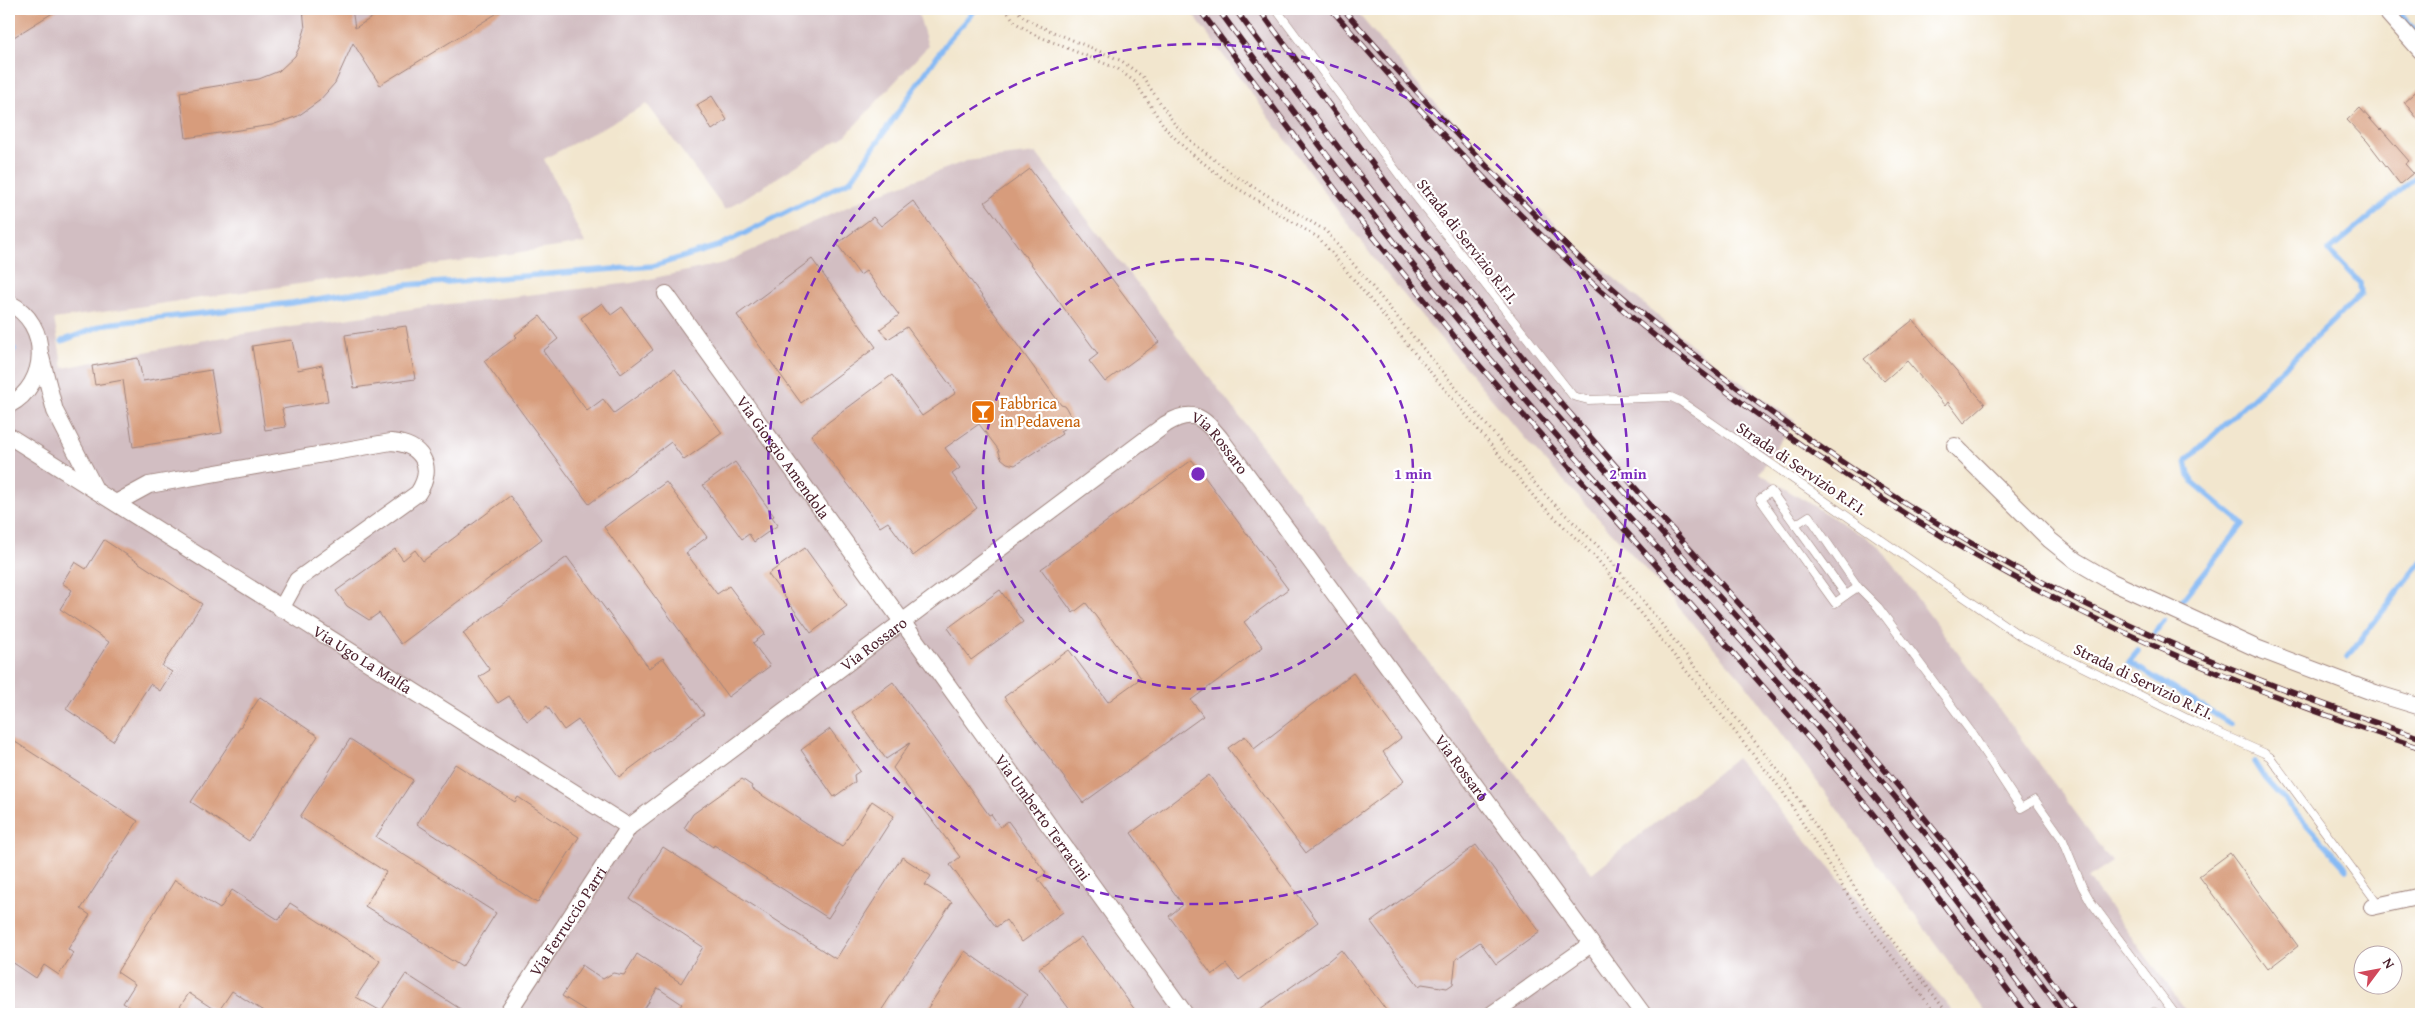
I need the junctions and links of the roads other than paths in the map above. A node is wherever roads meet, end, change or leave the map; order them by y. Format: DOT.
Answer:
graph roads {
  1 [pos="1276,9"];
  2 [pos="2384,9"];
  3 [pos="2421,51"];
  4 [pos="666,294"];
  5 [pos="9,303"];
  6 [pos="40,353"];
  7 [pos="9,405"];
  8 [pos="9,436"];
  9 [pos="1955,446"];
  10 [pos="96,491"];
  11 [pos="116,503"];
  12 [pos="1795,525"];
  13 [pos="1858,587"];
  14 [pos="1846,595"];
  15 [pos="281,609"];
  16 [pos="901,621"];
  17 [pos="2421,707"];
  18 [pos="629,828"];
  19 [pos="2421,896"];
  20 [pos="2376,906"];
  21 [pos="1591,944"];
  22 [pos="514,1012"];
  23 [pos="1185,1014"];
  24 [pos="1492,1014"];
  25 [pos="1643,1014"];
  26 [pos="2174,1014"];
  1 -- 20 [label="lane, Strada di Servizio R.F.I."];
  2 -- 3 [label="street"];
  4 -- 16 [label="street, Via Giorgio Amendola"];
  5 -- 6 [label="street"];
  6 -- 7 [label="street"];
  6 -- 10 [label="street"];
  8 -- 10 [label="street, Via Ugo La Malfa"];
  9 -- 17 [label="street"];
  10 -- 11 [label="street, Via Ugo La Malfa"];
  11 -- 15 [label="street, Via Ugo La Malfa"];
  11 -- 15 [label="street"];
  12 -- 13 [label="lane"];
  12 -- 14 [label="lane"];
  12 -- 14 [label="lane"];
  13 -- 14 [label="lane"];
  13 -- 26 [label="lane"];
  15 -- 18 [label="street, Via Ugo La Malfa"];
  16 -- 18 [label="street, Via Rossaro"];
  16 -- 21 [label="street, Via Rossaro"];
  16 -- 23 [label="street, Via Umberto Terracini"];
  18 -- 22 [label="street, Via Ferruccio Parri"];
  19 -- 20 [label="street"];
  21 -- 24 [label="street"];
  21 -- 25 [label="street, Via Rossaro"];
}
